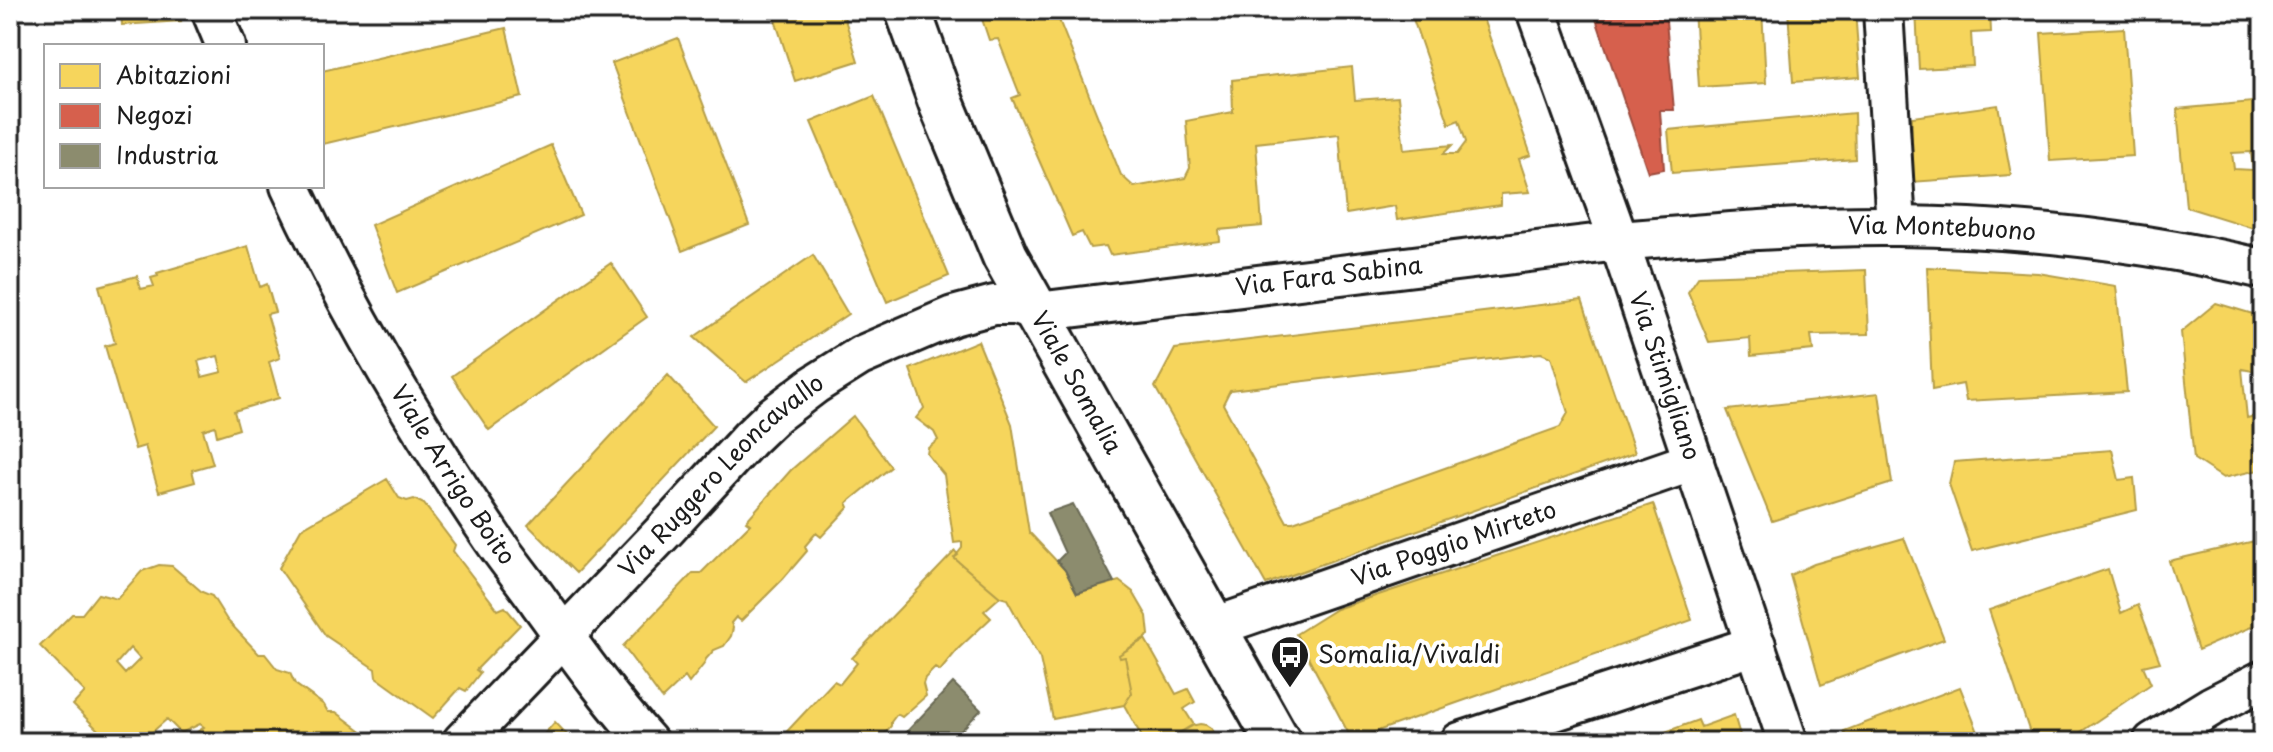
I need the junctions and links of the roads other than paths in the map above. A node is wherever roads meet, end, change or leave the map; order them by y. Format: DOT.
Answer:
graph roads {
  1 [pos="211,10"];
  2 [pos="908,10"];
  3 [pos="1536,10"];
  4 [pos="1883,10"];
  5 [pos="225,44"];
  6 [pos="291,188"];
  7 [pos="1896,226"];
  8 [pos="1619,241"];
  9 [pos="2263,269"];
  10 [pos="1037,312"];
  11 [pos="1694,461"];
  12 [pos="1214,627"];
  13 [pos="562,635"];
  14 [pos="1756,645"];
  15 [pos="2263,680"];
  16 [pos="462,742"];
  17 [pos="648,742"];
  18 [pos="1278,742"];
  19 [pos="1460,742"];
  20 [pos="1788,742"];
  21 [pos="2153,742"];
  1 -- 5 [label="street"];
  2 -- 10 [label="main road, Viale Somalia"];
  3 -- 8 [label="street, Via Stimigliano"];
  4 -- 7 [label="street"];
  6 -- 13 [label="street, Viale Arrigo Boito"];
  7 -- 8 [label="street, Via Montebuono"];
  7 -- 9 [label="street, Via Montebuono"];
  8 -- 10 [label="street, Via Fara Sabina"];
  8 -- 11 [label="street, Via Stimigliano"];
  10 -- 12 [label="main road, Viale Somalia"];
  10 -- 13 [label="street, Via Ruggero Leoncavallo"];
  11 -- 12 [label="street, Via Poggio Mirteto"];
  11 -- 14 [label="street, Via Stimigliano"];
  12 -- 18 [label="main road, Viale Somalia"];
  13 -- 16 [label="street, Via Ruggero Leoncavallo"];
  13 -- 17 [label="street, Viale Arrigo Boito"];
  14 -- 19 [label="street"];
  14 -- 20 [label="street, Via Stimigliano"];
  15 -- 21 [label="street"];
}
